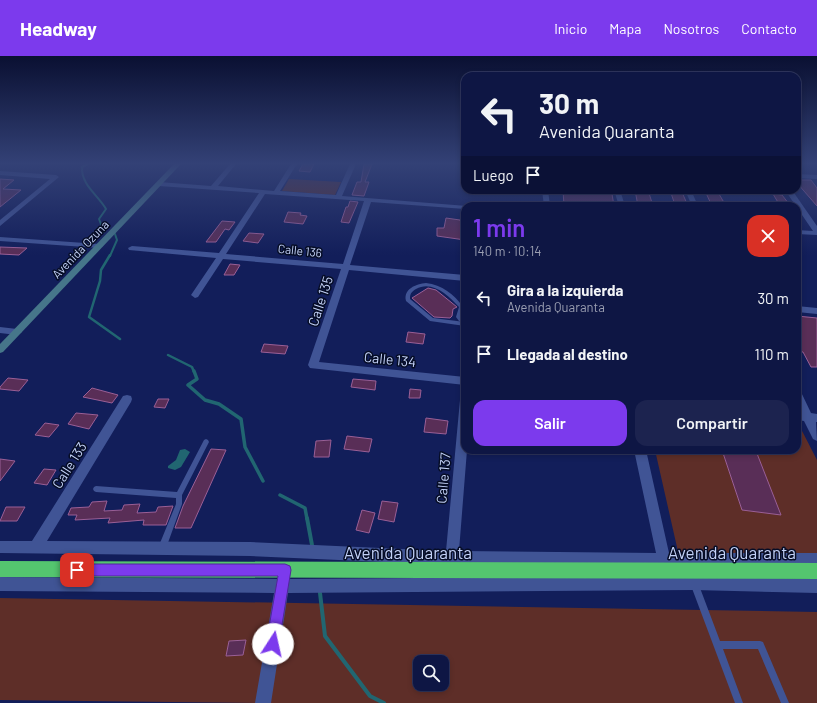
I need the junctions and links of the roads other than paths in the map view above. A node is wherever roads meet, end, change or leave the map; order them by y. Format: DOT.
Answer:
graph roads {
  1 [pos="36,194"];
  2 [pos="149,194"];
  3 [pos="262,194"];
  4 [pos="291,194"];
  5 [pos="340,194"];
  6 [pos="338,198"];
  7 [pos="368,200"];
  8 [pos="461,207"];
  9 [pos="801,209"];
  10 [pos="0,224"];
  11 [pos="801,232"];
  12 [pos="817,232"];
  13 [pos="0,239"];
  14 [pos="99,246"];
  15 [pos="132,248"];
  16 [pos="223,255"];
  17 [pos="346,267"];
  18 [pos="461,278"];
  19 [pos="195,295"];
  20 [pos="461,307"];
  21 [pos="461,307"];
  22 [pos="801,309"];
  23 [pos="817,311"];
  24 [pos="461,320"];
  25 [pos="461,324"];
  26 [pos="0,330"];
  27 [pos="17,332"];
  28 [pos="0,350"];
  29 [pos="313,365"];
  30 [pos="461,382"];
  31 [pos="127,399"];
  32 [pos="801,404"];
  33 [pos="807,417"];
  34 [pos="817,436"];
  35 [pos="206,442"];
  36 [pos="461,449"];
  37 [pos="641,454"];
  38 [pos="96,489"];
  39 [pos="179,495"];
  40 [pos="0,547"];
  41 [pos="36,547"];
  42 [pos="161,548"];
  43 [pos="452,558"];
  44 [pos="664,560"];
  45 [pos="817,560"];
  46 [pos="288,570"];
  47 [pos="518,571"];
  48 [pos="817,571"];
  49 [pos="8,574"];
  50 [pos="694,583"];
  51 [pos="0,584"];
  52 [pos="283,586"];
  53 [pos="817,586"];
  54 [pos="717,645"];
  55 [pos="263,703"];
  56 [pos="739,703"];
  57 [pos="785,703"];
  1 -- 10 [label="street"];
  2 -- 14 [label="main road, Avenida Ozuna"];
  3 -- 16 [label="street"];
  4 -- 6 [label="street"];
  5 -- 6 [label="street"];
  6 -- 7 [label="street"];
  7 -- 8 [label="street"];
  7 -- 17 [label="street, Calle 135"];
  9 -- 12 [label="street"];
  11 -- 12 [label="street"];
  13 -- 14 [label="street"];
  14 -- 27 [label="main road, Avenida Ozuna"];
  15 -- 16 [label="street, Calle 136"];
  16 -- 17 [label="street, Calle 136"];
  16 -- 19 [label="street"];
  17 -- 18 [label="street, Calle 136"];
  17 -- 29 [label="street, Calle 135"];
  20 -- 24 [label="lane"];
  21 -- 25 [label="lane"];
  22 -- 23 [label="street"];
  26 -- 27 [label="street"];
  27 -- 28 [label="main road, Avenida Ozuna"];
  29 -- 30 [label="street, Calle 134"];
  31 -- 41 [label="street, Calle 133"];
  32 -- 33 [label="street"];
  33 -- 34 [label="street"];
  35 -- 39 [label="lane"];
  36 -- 43 [label="street, Calle 137"];
  37 -- 44 [label="street"];
  38 -- 39 [label="lane"];
  39 -- 42 [label="lane"];
  40 -- 41 [label="street"];
  41 -- 42 [label="street"];
  42 -- 43 [label="street"];
  43 -- 47 [label="street"];
  44 -- 45 [label="street"];
  44 -- 47 [label="street"];
  46 -- 47 [label="highway, Avenida Quaranta"];
  46 -- 49 [label="highway, Avenida Quaranta"];
  46 -- 52 [label="street"];
  47 -- 48 [label="highway, Avenida Quaranta"];
  47 -- 50 [label="street"];
  47 -- 52 [label="street"];
  49 -- 51 [label="street"];
  49 -- 52 [label="street"];
  50 -- 53 [label="street"];
  50 -- 54 [label="lane"];
  52 -- 55 [label="street"];
  54 -- 56 [label="lane"];
  54 -- 57 [label="lane"];
}
